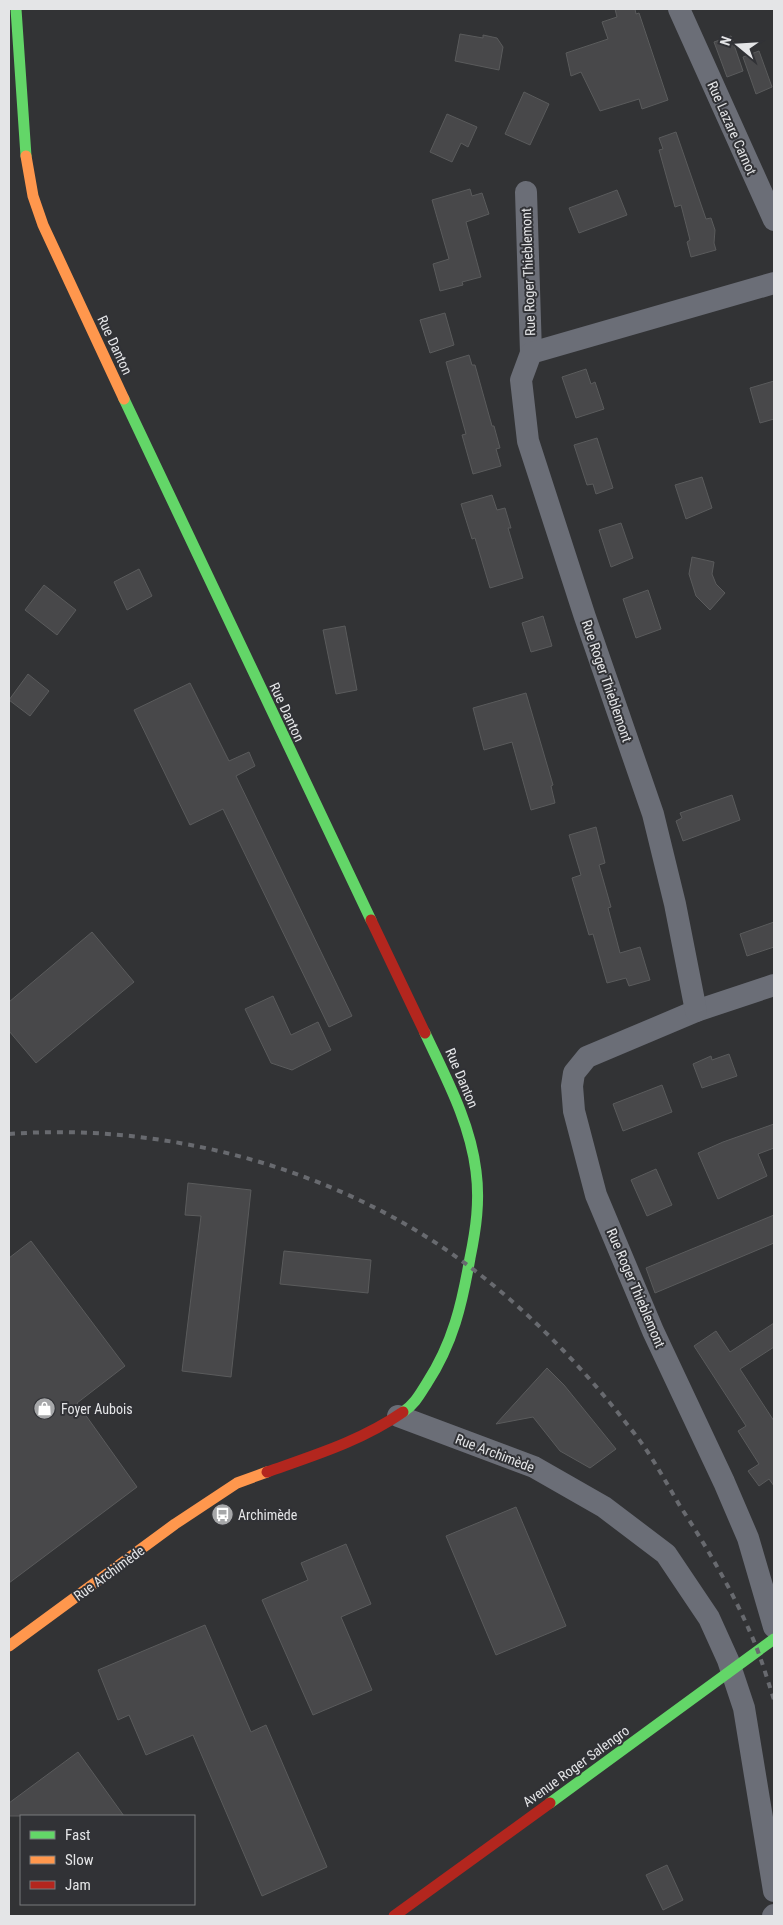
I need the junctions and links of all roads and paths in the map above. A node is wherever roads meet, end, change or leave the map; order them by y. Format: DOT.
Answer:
graph roads {
  1 [pos="16,9"];
  2 [pos="679,9"];
  3 [pos="15,53"];
  4 [pos="526,192"];
  5 [pos="774,220"];
  6 [pos="774,283"];
  7 [pos="530,353"];
  8 [pos="774,985"];
  9 [pos="696,1011"];
  10 [pos="398,1416"];
  11 [pos="774,1627"];
  12 [pos="774,1639"];
  13 [pos="9,1646"];
  14 [pos="774,1891"];
  15 [pos="394,1916"];
  1 -- 3 [label="street, Rue Danton"];
  2 -- 5 [label="street, Rue Lazare Carnot"];
  3 -- 10 [label="street, Rue Danton"];
  4 -- 7 [label="street, Rue Roger Thieblemont"];
  6 -- 7 [label="street, Rue Roger Thieblemont"];
  7 -- 9 [label="street, Rue Roger Thieblemont"];
  8 -- 9 [label="street, Rue Roger Thieblemont"];
  9 -- 11 [label="street, Rue Roger Thieblemont"];
  10 -- 13 [label="street, Rue Archimède"];
  10 -- 14 [label="street, Rue Archimède"];
  12 -- 15 [label="street, Avenue Roger Salengro"];
}
